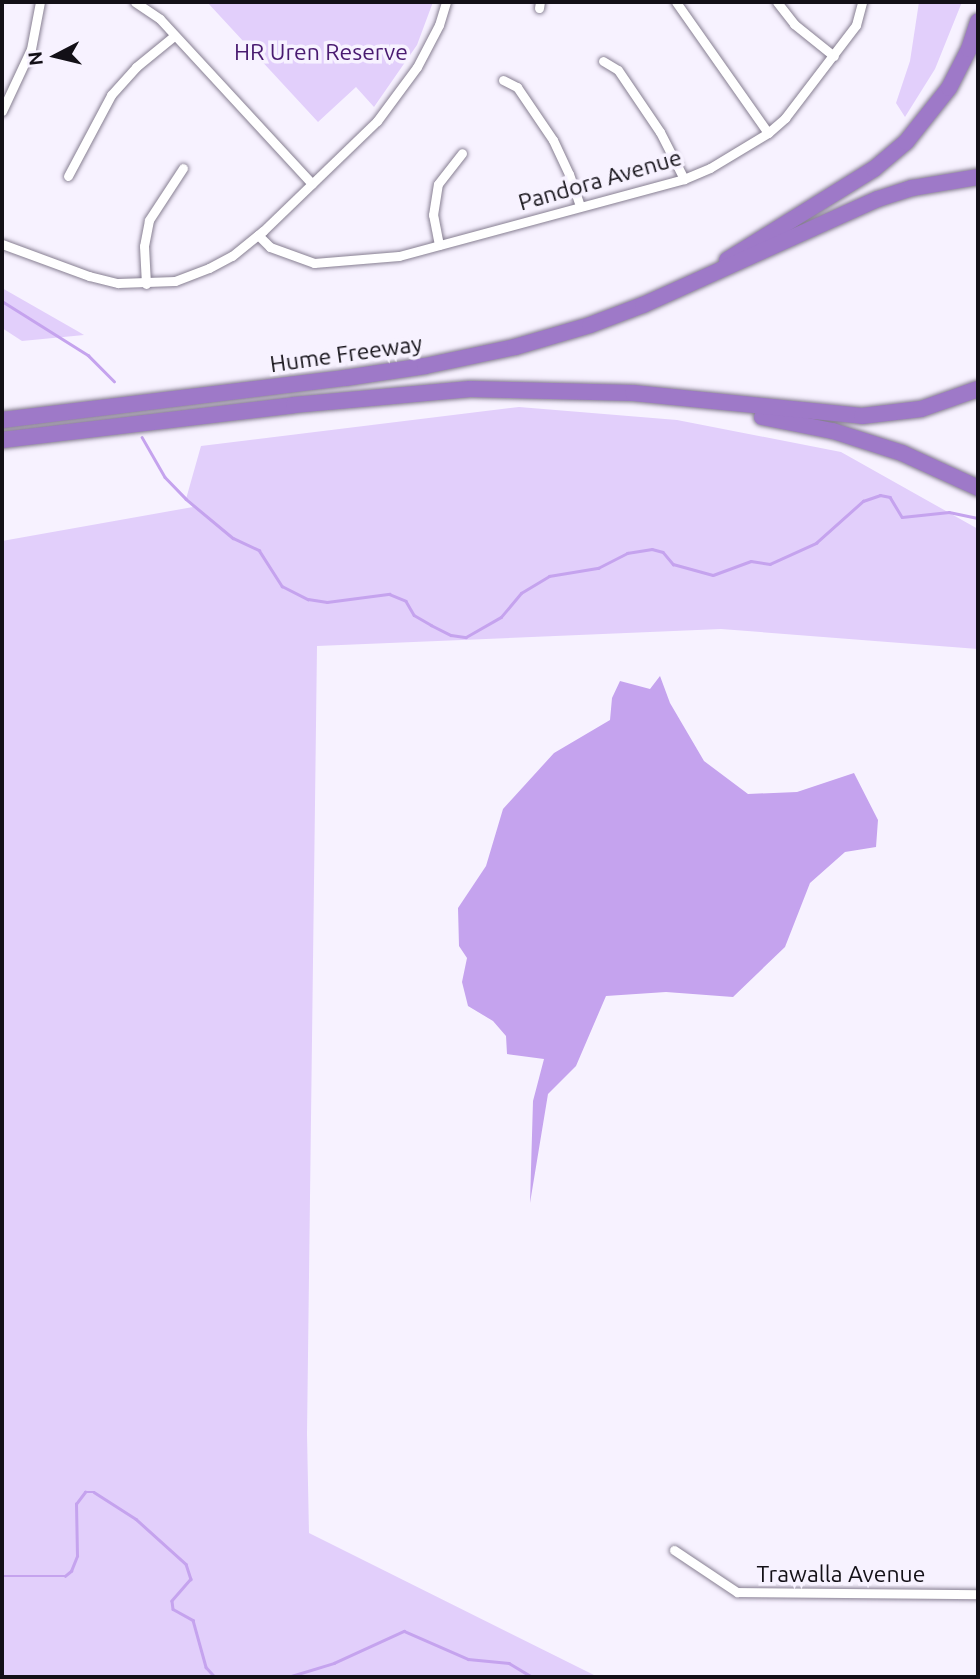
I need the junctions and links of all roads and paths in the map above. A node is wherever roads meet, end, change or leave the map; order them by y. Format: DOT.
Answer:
graph roads {
  1 [pos="40,2"];
  2 [pos="135,2"];
  3 [pos="446,2"];
  4 [pos="676,2"];
  5 [pos="777,2"];
  6 [pos="862,2"];
  7 [pos="978,21"];
  8 [pos="174,36"];
  9 [pos="834,57"];
  10 [pos="603,61"];
  11 [pos="503,80"];
  12 [pos="2,111"];
  13 [pos="768,133"];
  14 [pos="462,153"];
  15 [pos="183,168"];
  16 [pos="68,176"];
  17 [pos="978,177"];
  18 [pos="684,178"];
  19 [pos="312,184"];
  20 [pos="580,206"];
  21 [pos="260,233"];
  22 [pos="2,244"];
  23 [pos="439,245"];
  24 [pos="146,284"];
  25 [pos="686,285"];
  26 [pos="978,389"];
  27 [pos="633,393"];
  28 [pos="2,420"];
  29 [pos="2,440"];
  30 [pos="978,488"];
  31 [pos="674,1550"];
  32 [pos="978,1594"];
  1 -- 12 [label="street"];
  2 -- 8 [label="street"];
  3 -- 19 [label="street"];
  4 -- 13 [label="street"];
  5 -- 9 [label="street"];
  6 -- 9 [label="street, Pandora Avenue"];
  7 -- 25 [label="highway"];
  8 -- 16 [label="street"];
  8 -- 19 [label="street"];
  9 -- 13 [label="street, Pandora Avenue"];
  10 -- 18 [label="street"];
  11 -- 20 [label="street"];
  13 -- 18 [label="street, Pandora Avenue"];
  14 -- 23 [label="street"];
  15 -- 24 [label="street"];
  17 -- 25 [label="highway"];
  18 -- 20 [label="street, Pandora Avenue"];
  19 -- 21 [label="street"];
  20 -- 23 [label="street, Pandora Avenue"];
  21 -- 23 [label="street, Pandora Avenue"];
  21 -- 24 [label="street"];
  22 -- 24 [label="street"];
  25 -- 28 [label="highway, Hume Freeway"];
  26 -- 27 [label="highway"];
  27 -- 29 [label="highway, Hume Freeway"];
  27 -- 30 [label="highway"];
  31 -- 32 [label="street, Trawalla Avenue"];
}
